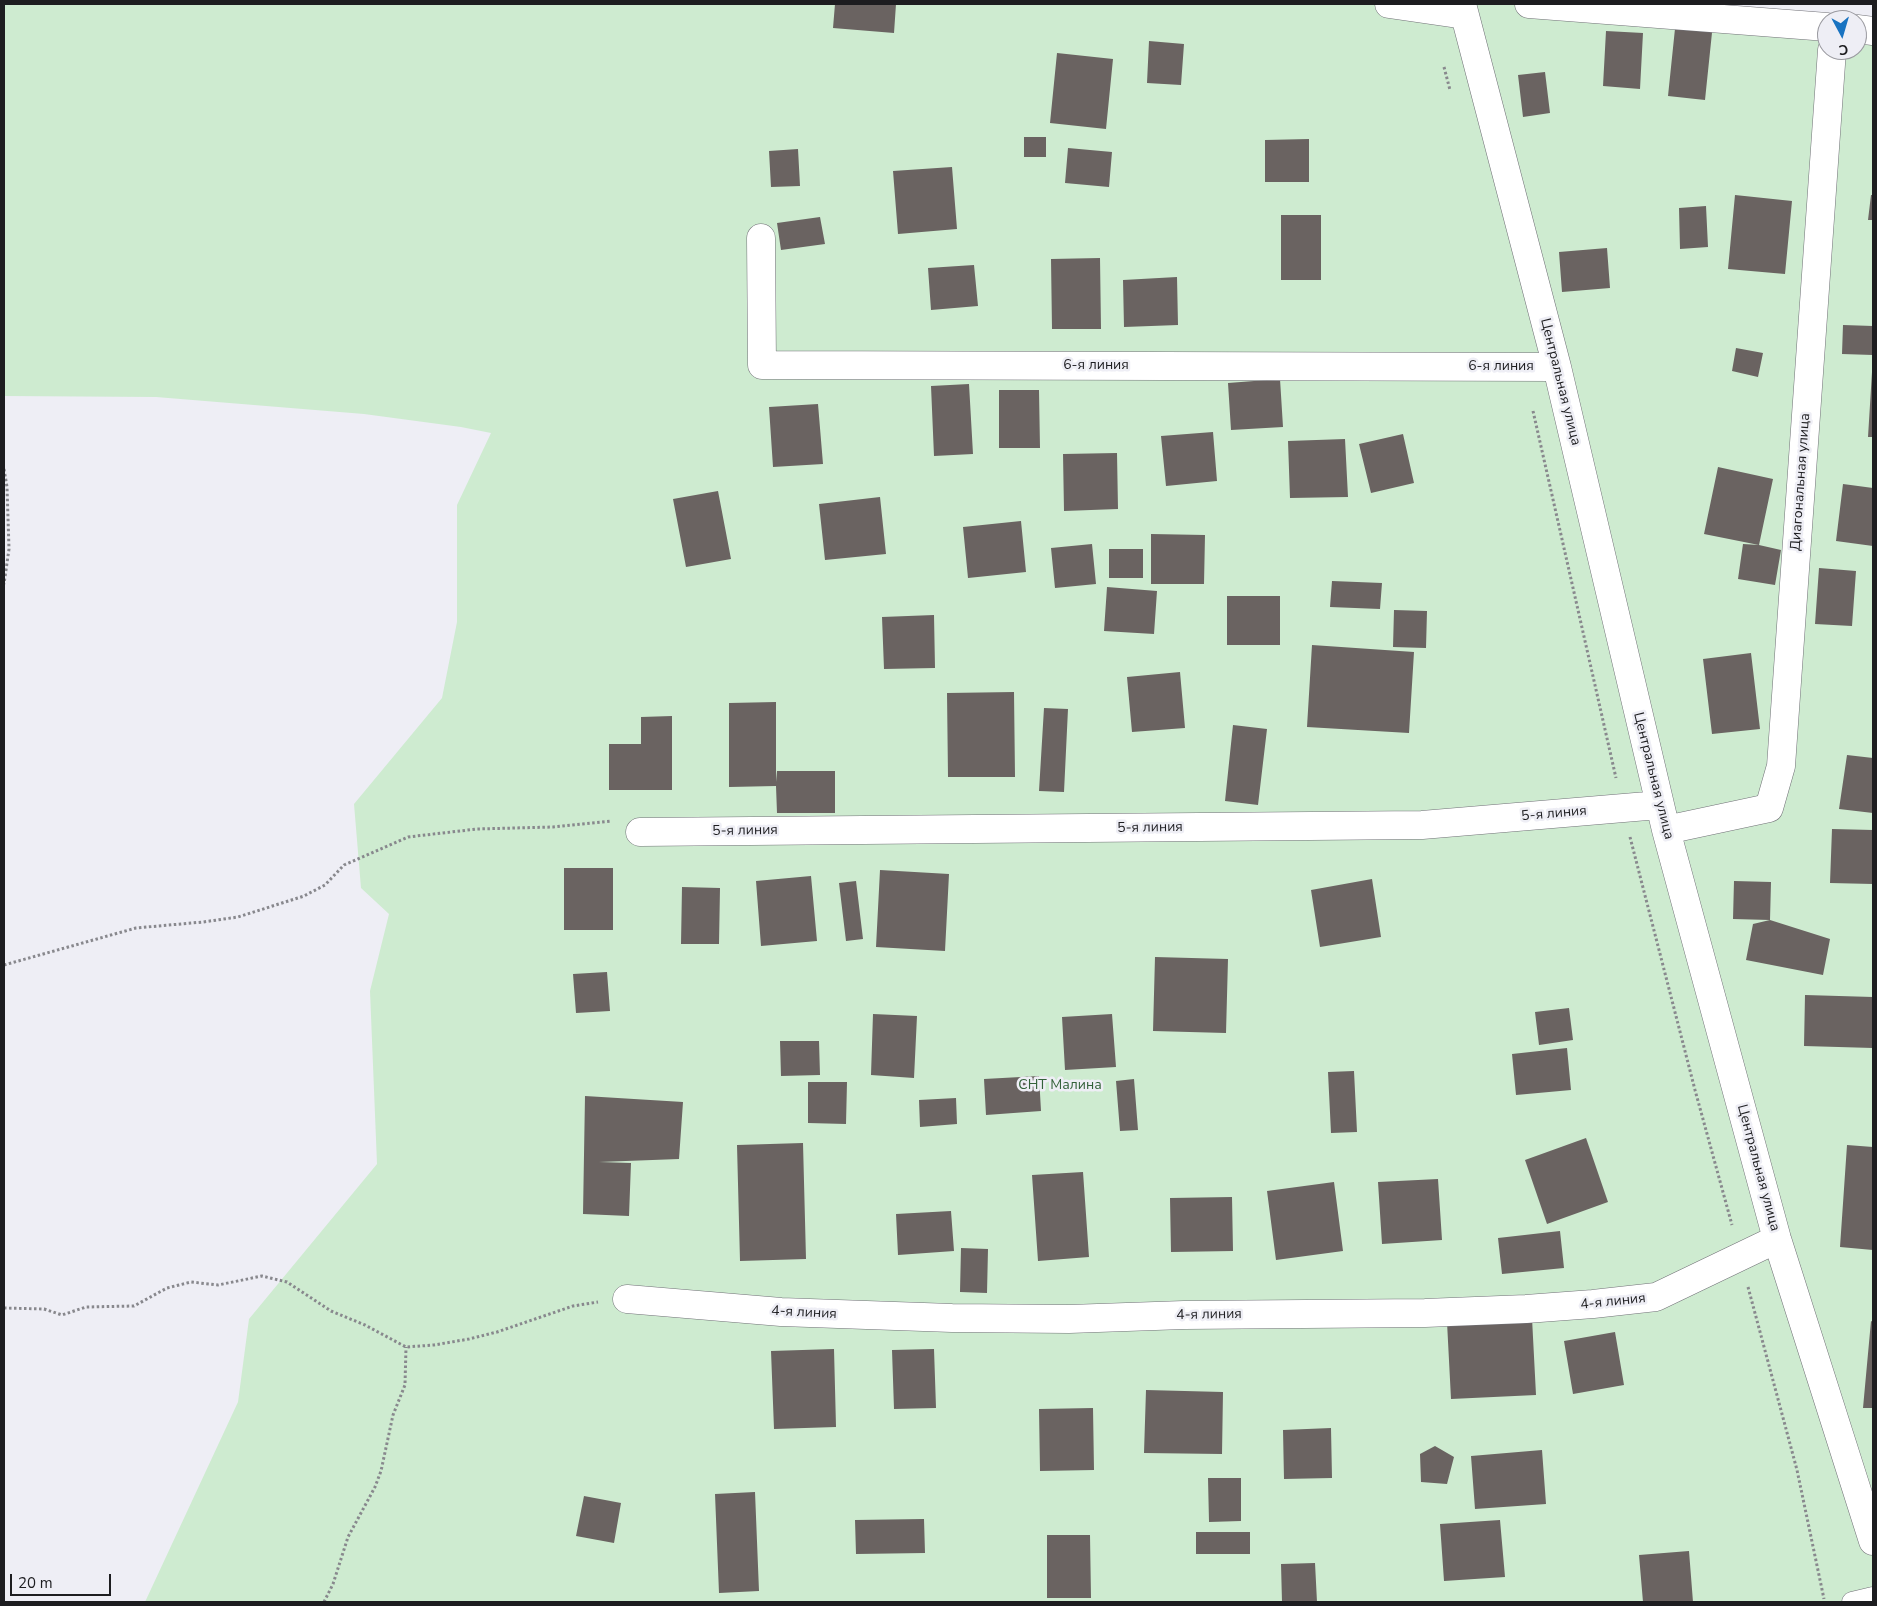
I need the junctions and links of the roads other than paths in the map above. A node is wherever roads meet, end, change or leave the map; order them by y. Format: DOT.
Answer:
graph roads {
  1 [pos="1388,4"];
  2 [pos="1529,4"];
  3 [pos="1464,10"];
  4 [pos="1817,26"];
  5 [pos="1831,60"];
  6 [pos="761,238"];
  7 [pos="1557,367"];
  8 [pos="1663,817"];
  9 [pos="640,832"];
  10 [pos="1777,1239"];
  11 [pos="627,1298"];
  12 [pos="1873,1541"];
  13 [pos="1873,1597"];
  14 [pos="1852,1602"];
  1 -- 3 [label="street"];
  2 -- 4 [label="street"];
  3 -- 7 [label="street, Центральная улица"];
  5 -- 8 [label="street, Диагональная улица"];
  6 -- 7 [label="street, 6-я линия"];
  7 -- 8 [label="street, Центральная улица"];
  8 -- 9 [label="street, 5-я линия"];
  8 -- 10 [label="street, Центральная улица"];
  10 -- 11 [label="street, 4-я линия"];
  10 -- 12 [label="street, Центральная улица"];
  13 -- 14 [label="lane"];
}
